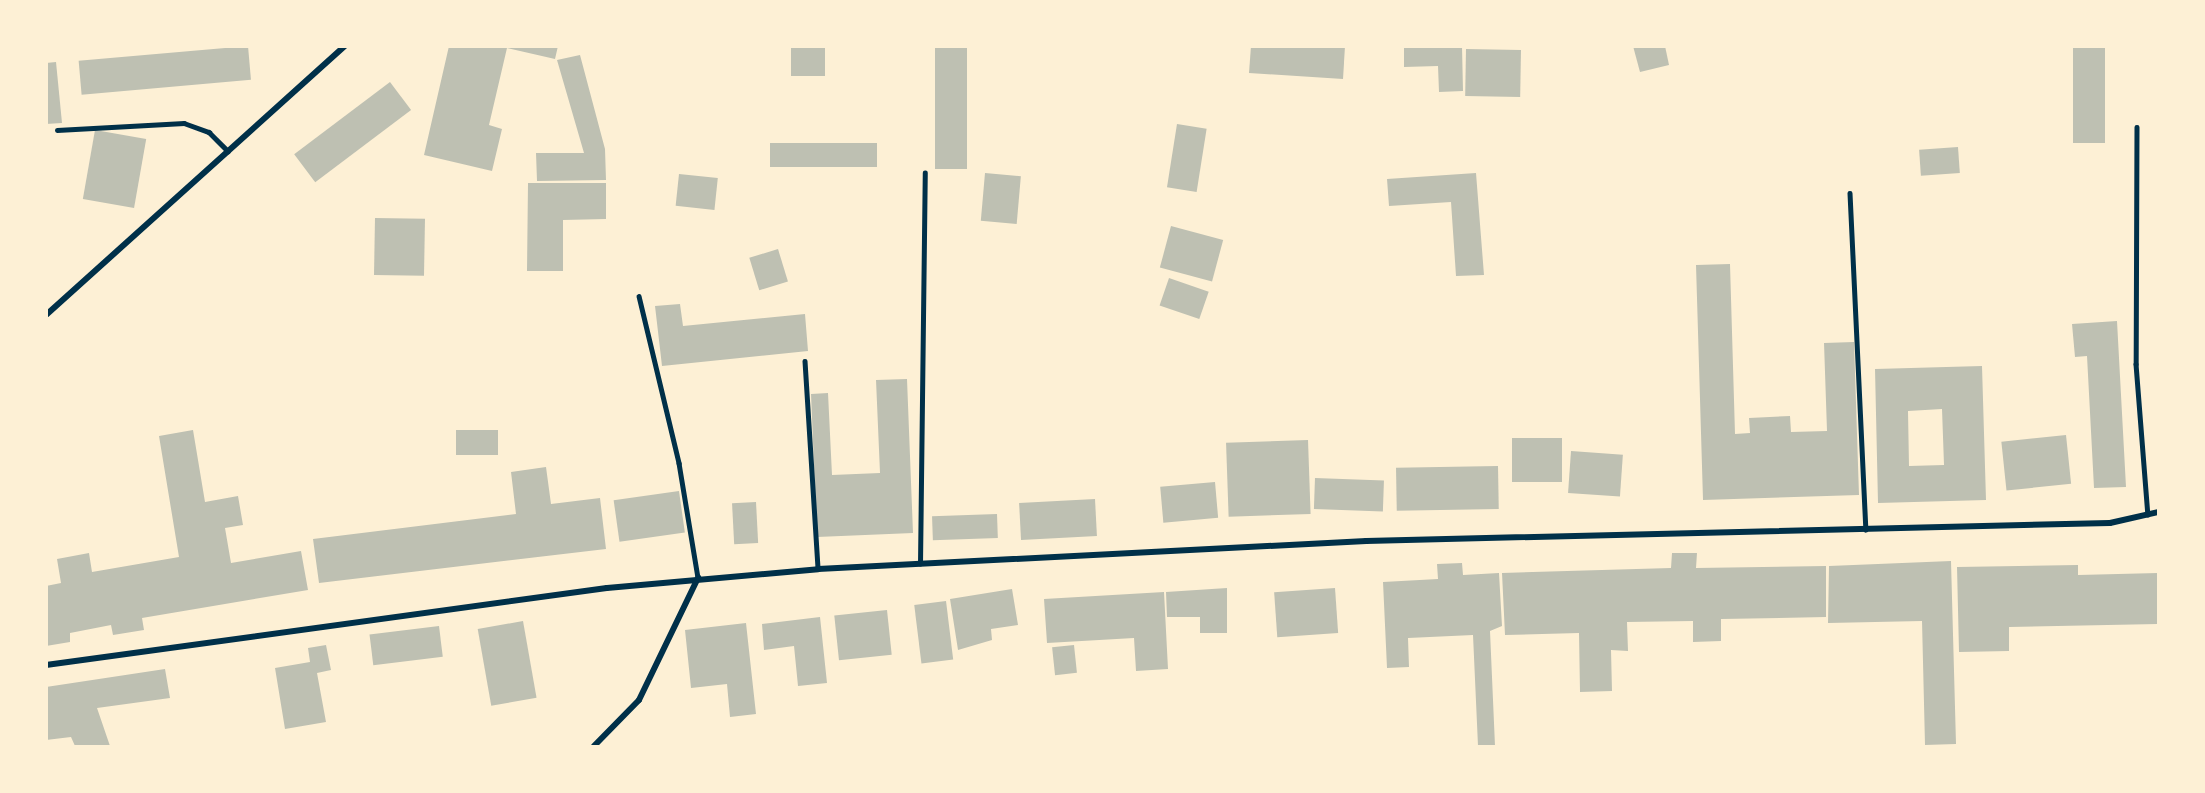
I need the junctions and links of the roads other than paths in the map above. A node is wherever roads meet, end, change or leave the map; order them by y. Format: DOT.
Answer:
graph roads {
  1 [pos="345,46"];
  2 [pos="2137,127"];
  3 [pos="57,130"];
  4 [pos="228,151"];
  5 [pos="926,173"];
  6 [pos="1850,193"];
  7 [pos="639,296"];
  8 [pos="46,315"];
  9 [pos="805,361"];
  10 [pos="2158,512"];
  11 [pos="2148,515"];
  12 [pos="1866,530"];
  13 [pos="920,564"];
  14 [pos="818,569"];
  15 [pos="698,578"];
  16 [pos="46,665"];
  17 [pos="594,747"];
  1 -- 4 [label="street"];
  2 -- 11 [label="lane"];
  3 -- 4 [label="lane"];
  4 -- 8 [label="street"];
  5 -- 13 [label="lane"];
  6 -- 12 [label="lane"];
  7 -- 15 [label="lane"];
  9 -- 14 [label="lane"];
  10 -- 11 [label="street"];
  11 -- 12 [label="street"];
  12 -- 13 [label="street"];
  13 -- 14 [label="street"];
  14 -- 15 [label="street"];
  15 -- 16 [label="street"];
  15 -- 17 [label="street"];
}
